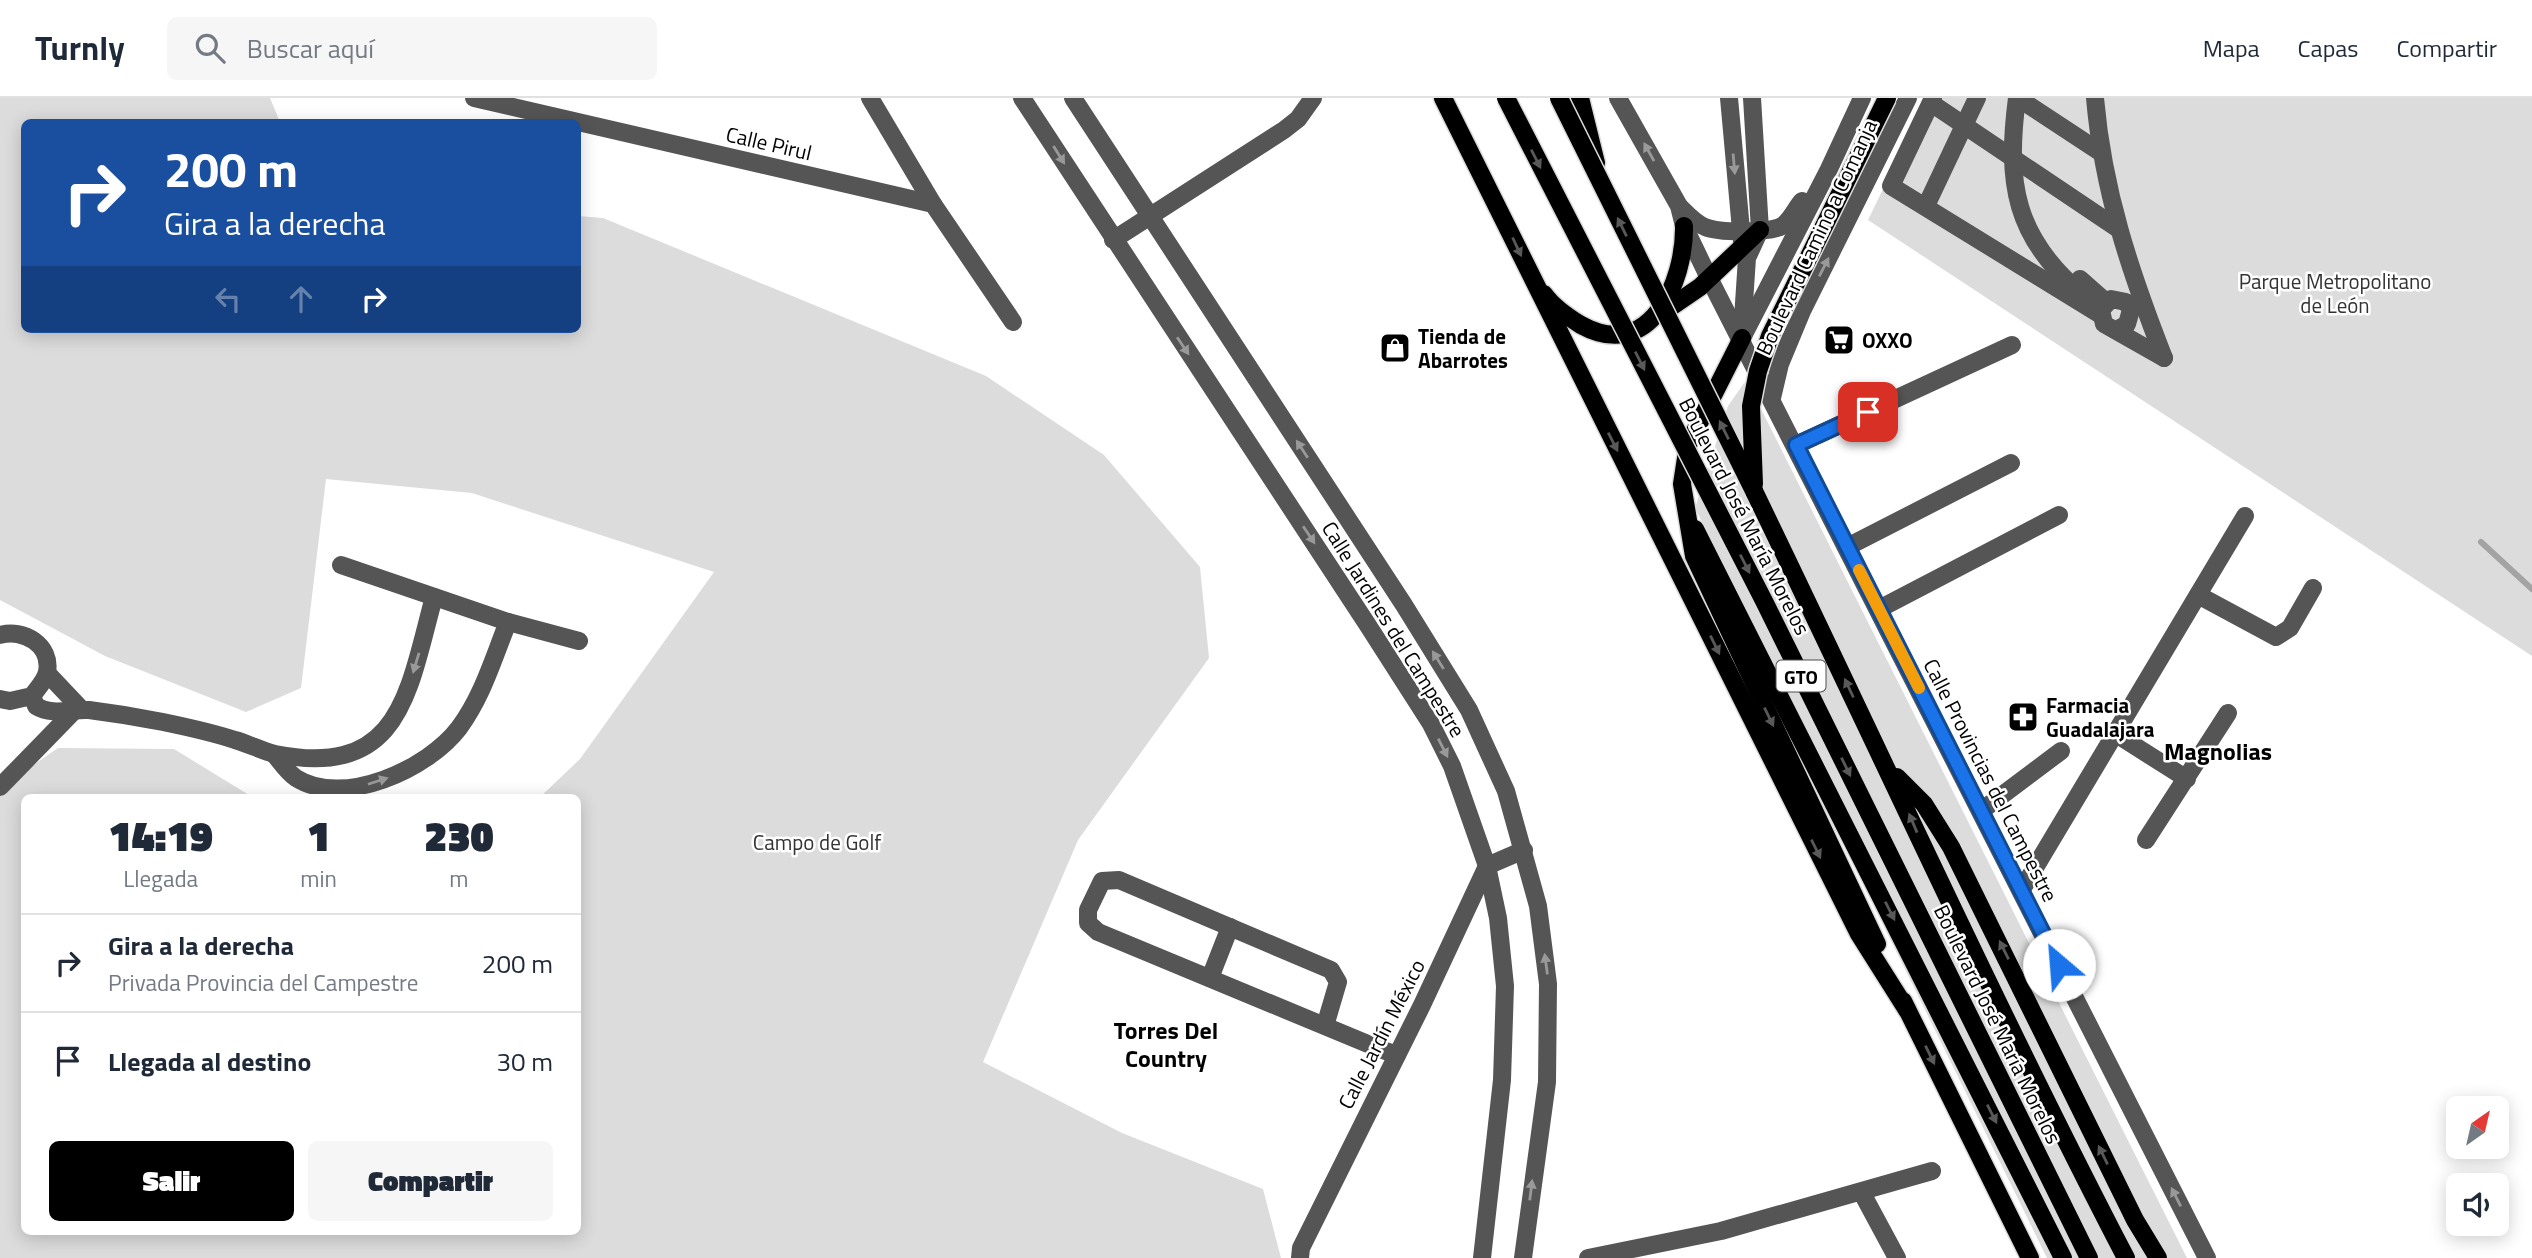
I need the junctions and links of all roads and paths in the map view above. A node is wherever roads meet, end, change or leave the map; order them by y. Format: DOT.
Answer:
graph roads {
  1 [pos="474,98"];
  2 [pos="870,98"];
  3 [pos="1021,98"];
  4 [pos="1073,98"];
  5 [pos="1313,98"];
  6 [pos="1443,98"];
  7 [pos="1506,98"];
  8 [pos="1559,98"];
  9 [pos="1580,98"];
  10 [pos="1618,98"];
  11 [pos="1729,98"];
  12 [pos="1752,98"];
  13 [pos="1862,98"];
  14 [pos="1887,98"];
  15 [pos="1908,98"];
  16 [pos="1977,98"];
  17 [pos="2095,98"];
  18 [pos="1932,100"];
  19 [pos="2024,100"];
  20 [pos="565,119"];
  21 [pos="581,123"];
  22 [pos="1964,125"];
  23 [pos="2100,152"];
  24 [pos="2017,159"];
  25 [pos="1829,169"];
  26 [pos="1604,190"];
  27 [pos="933,204"];
  28 [pos="1679,206"];
  29 [pos="1926,206"];
  30 [pos="1148,216"];
  31 [pos="1684,226"];
  32 [pos="2117,228"];
  33 [pos="1760,230"];
  34 [pos="1113,240"];
  35 [pos="1743,245"];
  36 [pos="1529,271"];
  37 [pos="1709,278"];
  38 [pos="2132,296"];
  39 [pos="2103,309"];
  40 [pos="1649,319"];
  41 [pos="1013,322"];
  42 [pos="2118,329"];
  43 [pos="1742,338"];
  44 [pos="2012,345"];
  45 [pos="1772,398"];
  46 [pos="1796,445"];
  47 [pos="2011,463"];
  48 [pos="1754,491"];
  49 [pos="1684,507"];
  50 [pos="2059,516"];
  51 [pos="2245,516"];
  52 [pos="1847,547"];
  53 [pos="341,565"];
  54 [pos="2313,588"];
  55 [pos="2199,595"];
  56 [pos="434,597"];
  57 [pos="1879,609"];
  58 [pos="508,622"];
  59 [pos="0,635"];
  60 [pos="579,641"];
  61 [pos="47,673"];
  62 [pos="32,696"];
  63 [pos="0,699"];
  64 [pos="78,710"];
  65 [pos="2228,713"];
  66 [pos="2116,734"];
  67 [pos="2060,751"];
  68 [pos="274,754"];
  69 [pos="1890,771"];
  70 [pos="2187,779"];
  71 [pos="0,787"];
  72 [pos="1981,811"];
  73 [pos="2146,840"];
  74 [pos="1524,850"];
  75 [pos="1487,866"];
  76 [pos="2021,891"];
  77 [pos="1230,927"];
  78 [pos="1210,978"];
  79 [pos="1908,1010"];
  80 [pos="1325,1026"];
  81 [pos="1397,1055"];
  82 [pos="1932,1171"];
  83 [pos="1862,1193"];
  84 [pos="1300,1258"];
  85 [pos="1482,1258"];
  86 [pos="1523,1258"];
  87 [pos="1588,1258"];
  88 [pos="1897,1258"];
  89 [pos="2030,1258"];
  90 [pos="2063,1258"];
  91 [pos="2089,1258"];
  92 [pos="2126,1258"];
  93 [pos="2158,1258"];
  94 [pos="2207,1258"];
  1 -- 20 [label="street, Calle Pirul"];
  2 -- 27 [label="street"];
  3 -- 34 [label="street, Calle Jardines del Campestre, one-way"];
  4 -- 30 [label="street, Calle Jardines del Campestre"];
  5 -- 30 [label="street"];
  6 -- 36 [label="main road, one-way"];
  7 -- 91 [label="main road, Boulevard José María Morelos / GTO, one-way, bridge"];
  8 -- 26 [label="main road, Boulevard José María Morelos / GTO, bridge"];
  9 -- 26 [label="main road, bridge"];
  28 -- 10 [label="street, one-way"];
  11 -- 35 [label="street, one-way"];
  12 -- 33 [label="street"];
  13 -- 25 [label="street, Boulevard Camino a Comanja"];
  14 -- 48 [label="main road, bridge"];
  45 -- 15 [label="street, Boulevard Camino a Comanja, one-way"];
  16 -- 22 [label="street"];
  17 -- 23 [label="street"];
  18 -- 22 [label="street"];
  18 -- 29 [label="street"];
  19 -- 23 [label="street"];
  19 -- 24 [label="street"];
  21 -- 27 [label="street, Calle Pirul"];
  22 -- 24 [label="street"];
  22 -- 29 [label="street"];
  23 -- 32 [label="street"];
  24 -- 32 [label="street"];
  24 -- 39 [label="street"];
  25 -- 33 [label="street"];
  25 -- 43 [label="street, Boulevard Camino a Comanja"];
  48 -- 26 [label="main road, Boulevard José María Morelos / GTO, one-way, bridge"];
  27 -- 41 [label="street"];
  28 -- 31 [label="street, Calle Provincias del Campestre"];
  28 -- 35 [label="street"];
  29 -- 39 [label="street"];
  30 -- 34 [label="street"];
  74 -- 30 [label="street, Calle Jardines del Campestre, one-way"];
  31 -- 37 [label="street, Calle Provincias del Campestre"];
  31 -- 40 [label="main road"];
  32 -- 38 [label="street"];
  33 -- 35 [label="main road"];
  34 -- 75 [label="street, Calle Jardines del Campestre, one-way"];
  35 -- 37 [label="main road"];
  35 -- 43 [label="street"];
  36 -- 40 [label="main road"];
  36 -- 79 [label="main road, one-way"];
  37 -- 40 [label="main road"];
  37 -- 43 [label="street, Calle Provincias del Campestre"];
  38 -- 39 [label="street"];
  38 -- 42 [label="street"];
  38 -- 42 [label="street"];
  39 -- 42 [label="street"];
  43 -- 45 [label="street, Calle Provincias del Campestre"];
  43 -- 49 [label="main road"];
  44 -- 46 [label="street"];
  45 -- 46 [label="street, Calle Provincias del Campestre"];
  46 -- 52 [label="street, Calle Provincias del Campestre"];
  47 -- 52 [label="street"];
  69 -- 48 [label="main road, Boulevard José María Morelos / GTO, one-way"];
  49 -- 79 [label="main road, one-way"];
  49 -- 90 [label="main road, one-way"];
  50 -- 57 [label="street"];
  51 -- 55 [label="street"];
  52 -- 57 [label="street, Calle Provincias del Campestre"];
  53 -- 56 [label="street"];
  54 -- 55 [label="street"];
  55 -- 66 [label="street"];
  56 -- 58 [label="street"];
  56 -- 68 [label="street, one-way"];
  57 -- 72 [label="street, Calle Provincias del Campestre"];
  58 -- 60 [label="street"];
  68 -- 58 [label="street, one-way"];
  59 -- 61 [label="street"];
  61 -- 62 [label="street"];
  61 -- 64 [label="street"];
  62 -- 63 [label="street"];
  62 -- 64 [label="street"];
  64 -- 68 [label="street"];
  64 -- 71 [label="street"];
  65 -- 70 [label="street"];
  66 -- 70 [label="street"];
  66 -- 76 [label="street"];
  67 -- 72 [label="street"];
  92 -- 69 [label="main road, Boulevard José María Morelos / GTO, one-way"];
  93 -- 69 [label="main road, one-way"];
  70 -- 73 [label="street"];
  72 -- 76 [label="street, Calle Provincias del Campestre"];
  74 -- 75 [label="street"];
  86 -- 74 [label="street, Calle Jardines del Campestre, one-way"];
  75 -- 81 [label="street, Calle Jardín México"];
  75 -- 85 [label="street, Calle Jardines del Campestre"];
  94 -- 76 [label="street, Calle Provincias del Campestre, one-way"];
  77 -- 78 [label="street"];
  77 -- 78 [label="street"];
  77 -- 80 [label="street"];
  78 -- 80 [label="street"];
  79 -- 89 [label="main road, one-way"];
  80 -- 81 [label="street"];
  81 -- 84 [label="street, Calle Jardín México"];
  82 -- 83 [label="street"];
  83 -- 87 [label="street"];
  83 -- 88 [label="street"];
}
